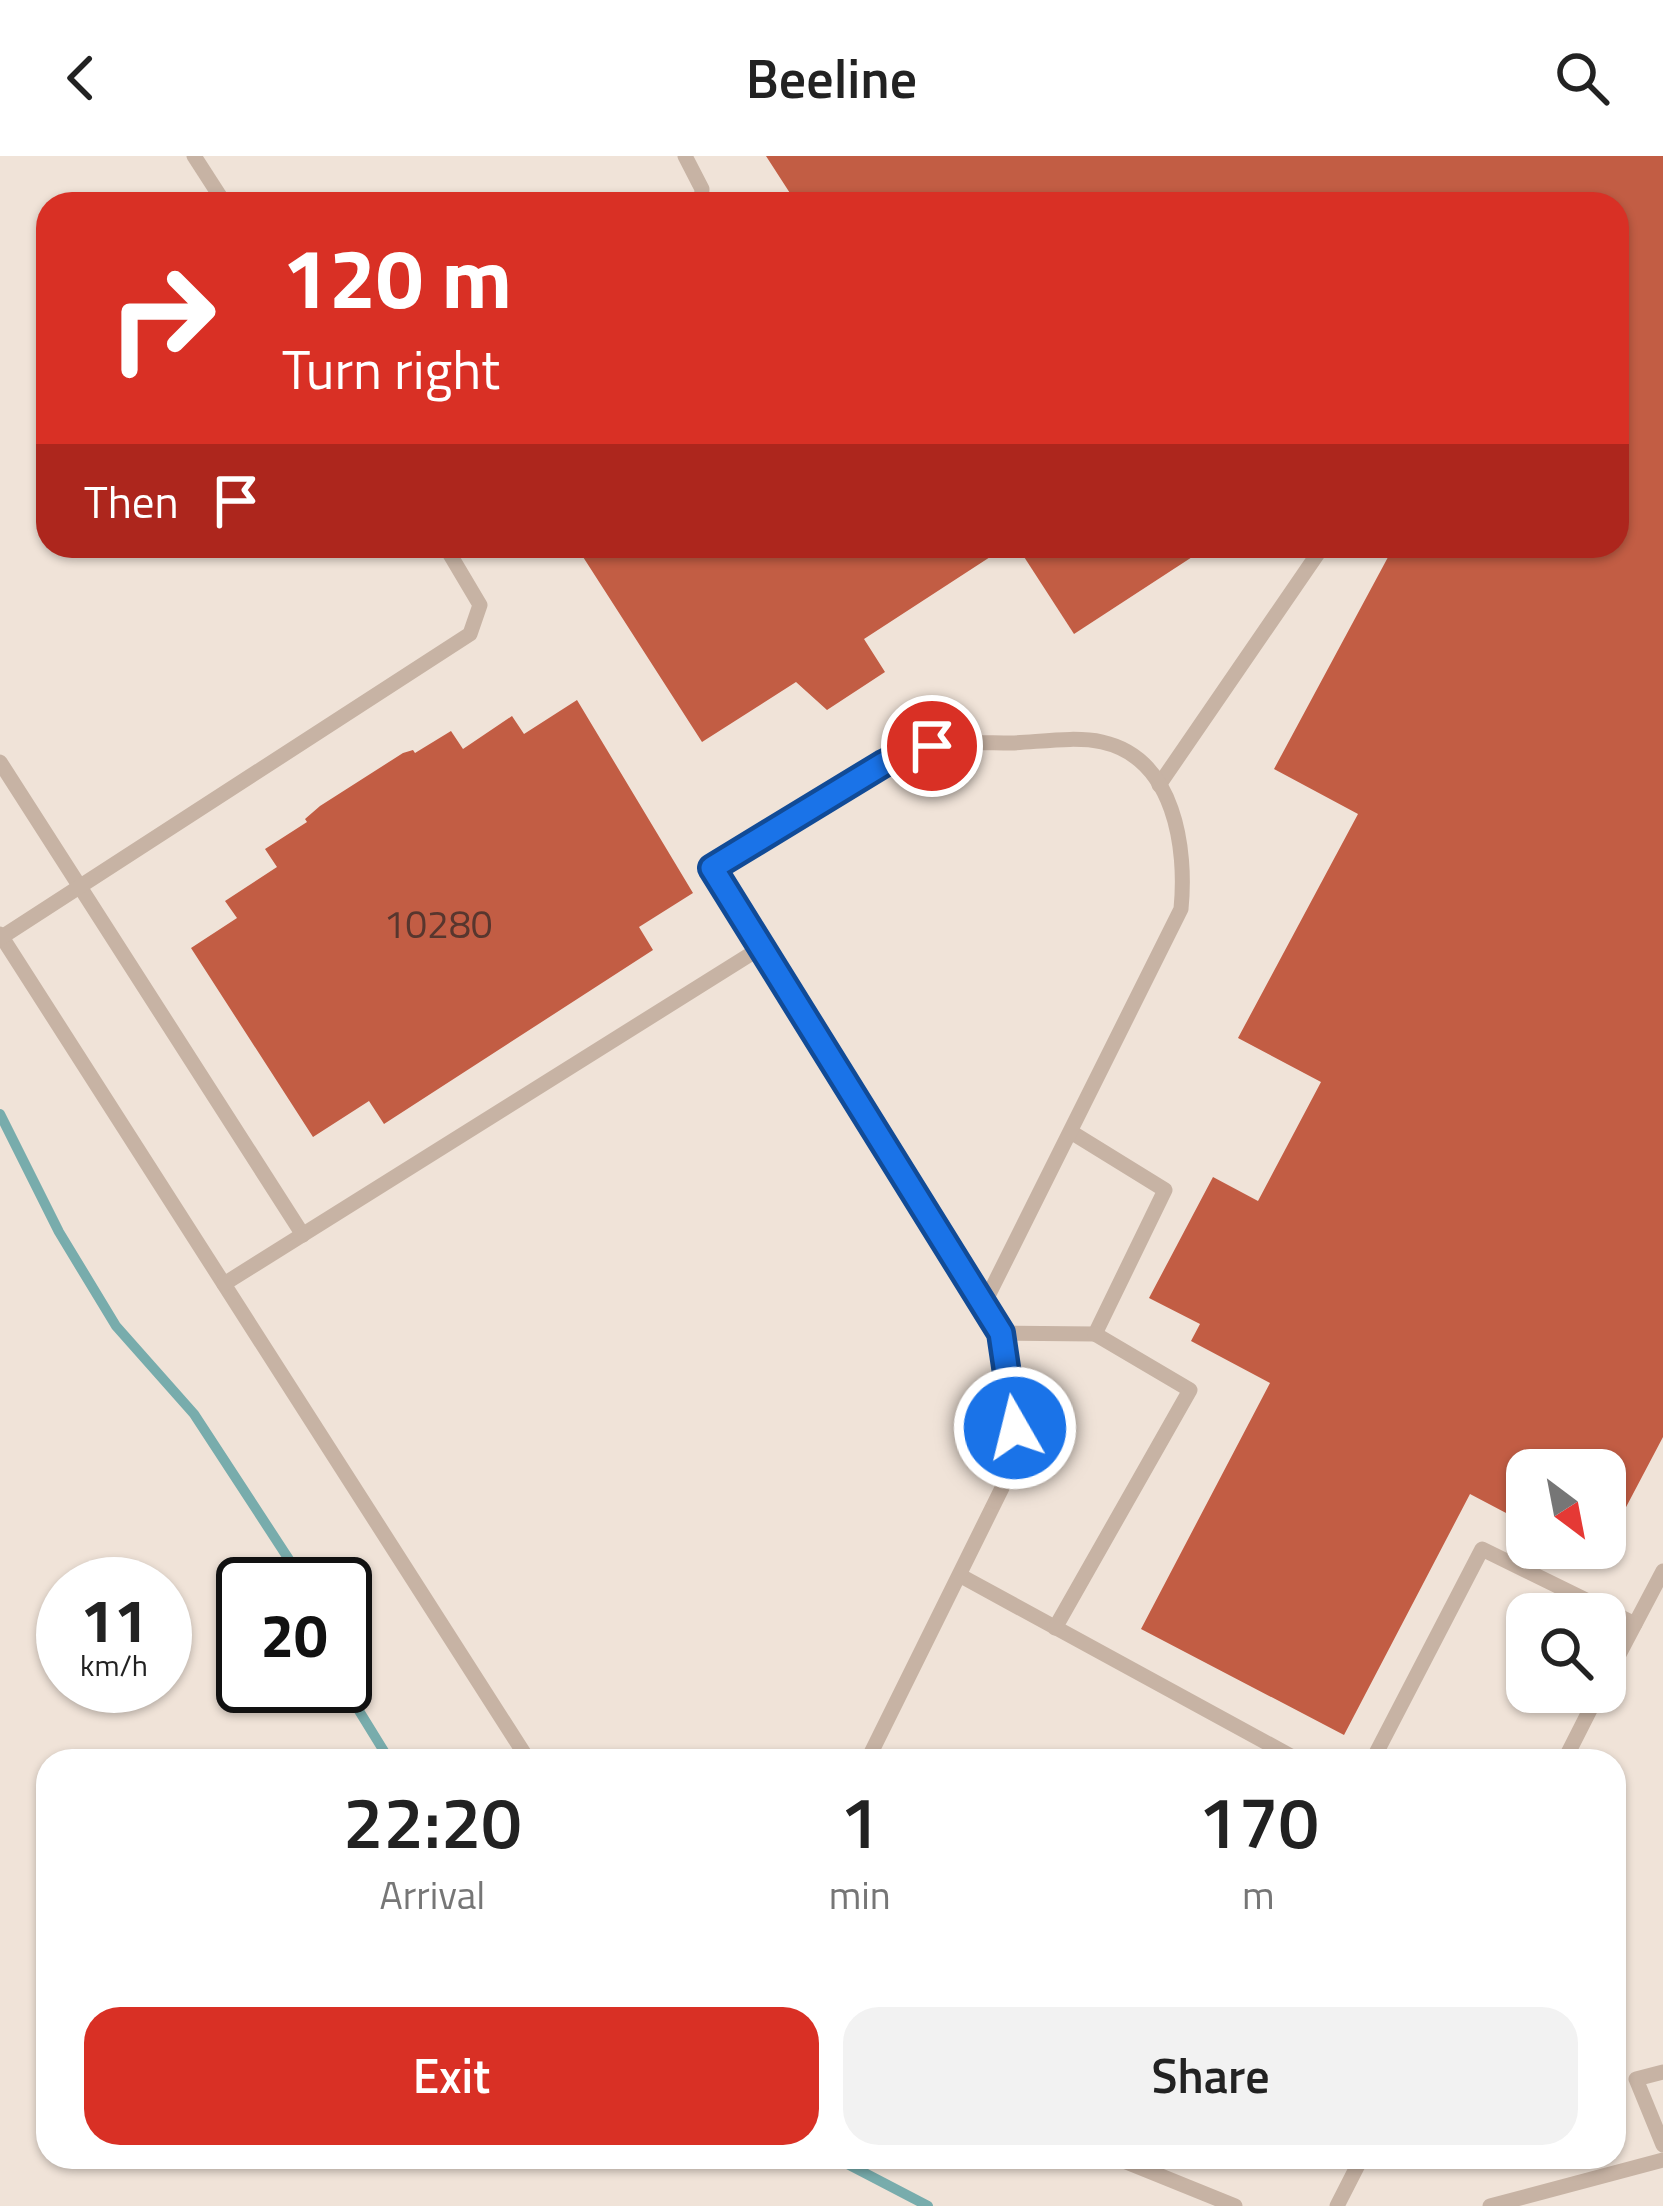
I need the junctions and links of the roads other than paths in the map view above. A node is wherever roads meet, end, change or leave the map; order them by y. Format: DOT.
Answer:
graph roads {
  1 [pos="194,156"];
  2 [pos="685,156"];
  3 [pos="217,192"];
  4 [pos="702,192"];
  5 [pos="452,558"];
  6 [pos="1315,558"];
  7 [pos="0,762"];
  8 [pos="1159,785"];
  9 [pos="81,886"];
  10 [pos="1,936"];
  11 [pos="762,947"];
  12 [pos="1071,1132"];
  13 [pos="303,1235"];
  14 [pos="224,1284"];
  15 [pos="984,1304"];
  16 [pos="1001,1333"];
  17 [pos="1095,1334"];
  18 [pos="1663,1571"];
  19 [pos="961,1576"];
  20 [pos="1635,1624"];
  21 [pos="1055,1628"];
  22 [pos="1626,1641"];
  23 [pos="1589,1713"];
  24 [pos="521,1749"];
  25 [pos="873,1749"];
  26 [pos="1278,1749"];
  27 [pos="1378,1749"];
  28 [pos="1570,1749"];
  29 [pos="1663,2072"];
  30 [pos="1663,2146"];
  31 [pos="1663,2160"];
  32 [pos="1144,2169"];
  33 [pos="1356,2169"];
  34 [pos="1235,2206"];
  35 [pos="1337,2206"];
  36 [pos="1490,2206"];
  1 -- 3 [label="lane"];
  2 -- 4 [label="lane"];
  5 -- 9 [label="lane"];
  6 -- 8 [label="lane"];
  7 -- 9 [label="lane"];
  8 -- 11 [label="lane"];
  8 -- 12 [label="lane"];
  9 -- 10 [label="lane"];
  9 -- 13 [label="lane"];
  10 -- 14 [label="lane"];
  11 -- 13 [label="lane"];
  11 -- 15 [label="lane"];
  12 -- 15 [label="lane"];
  12 -- 17 [label="lane"];
  13 -- 14 [label="lane"];
  14 -- 24 [label="lane"];
  15 -- 16 [label="lane"];
  16 -- 17 [label="lane"];
  16 -- 19 [label="lane"];
  17 -- 21 [label="lane"];
  18 -- 20 [label="lane"];
  19 -- 21 [label="lane"];
  19 -- 25 [label="lane"];
  20 -- 22 [label="lane"];
  20 -- 27 [label="lane"];
  21 -- 26 [label="lane"];
  23 -- 28 [label="lane"];
  29 -- 30 [label="lane"];
  31 -- 36 [label="lane"];
  32 -- 34 [label="lane"];
  33 -- 35 [label="lane"];
}
